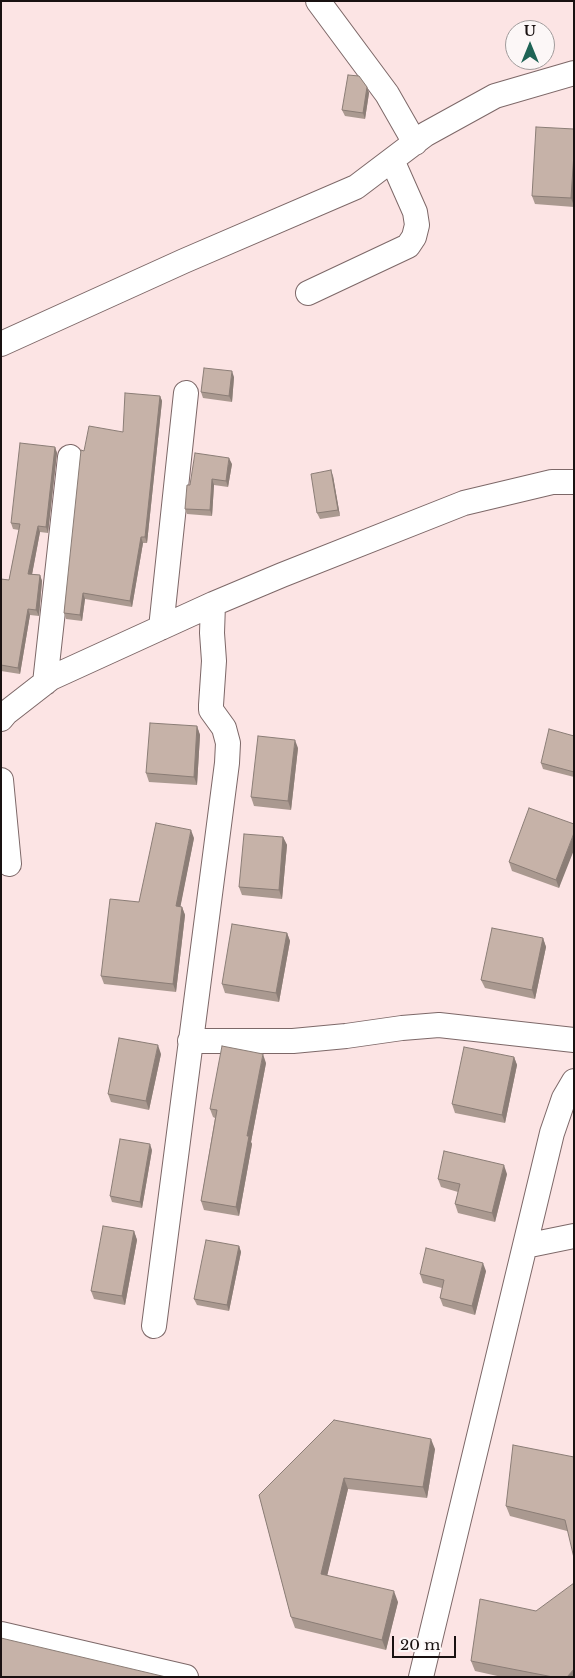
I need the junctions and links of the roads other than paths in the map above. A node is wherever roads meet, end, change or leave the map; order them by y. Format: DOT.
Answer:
graph roads {
  1 [pos="318,1"];
  2 [pos="574,73"];
  3 [pos="415,143"];
  4 [pos="392,160"];
  5 [pos="308,292"];
  6 [pos="1,344"];
  7 [pos="186,393"];
  8 [pos="70,457"];
  9 [pos="574,482"];
  10 [pos="213,604"];
  11 [pos="161,628"];
  12 [pos="45,683"];
  13 [pos="1,719"];
  14 [pos="1,780"];
  15 [pos="9,864"];
  16 [pos="574,1040"];
  17 [pos="190,1041"];
  18 [pos="574,1081"];
  19 [pos="574,1236"];
  20 [pos="525,1246"];
  21 [pos="154,1326"];
  22 [pos="1,1634"];
  23 [pos="186,1677"];
  24 [pos="421,1677"];
  1 -- 3 [label="street"];
  2 -- 3 [label="street"];
  3 -- 4 [label="street"];
  4 -- 5 [label="street"];
  4 -- 6 [label="street"];
  7 -- 11 [label="street"];
  8 -- 12 [label="street"];
  9 -- 10 [label="street"];
  10 -- 11 [label="street"];
  10 -- 17 [label="street"];
  11 -- 12 [label="street"];
  12 -- 13 [label="street"];
  14 -- 15 [label="street"];
  16 -- 17 [label="street"];
  17 -- 21 [label="street"];
  18 -- 20 [label="street"];
  19 -- 20 [label="street"];
  20 -- 24 [label="street"];
  22 -- 23 [label="street"];
}
